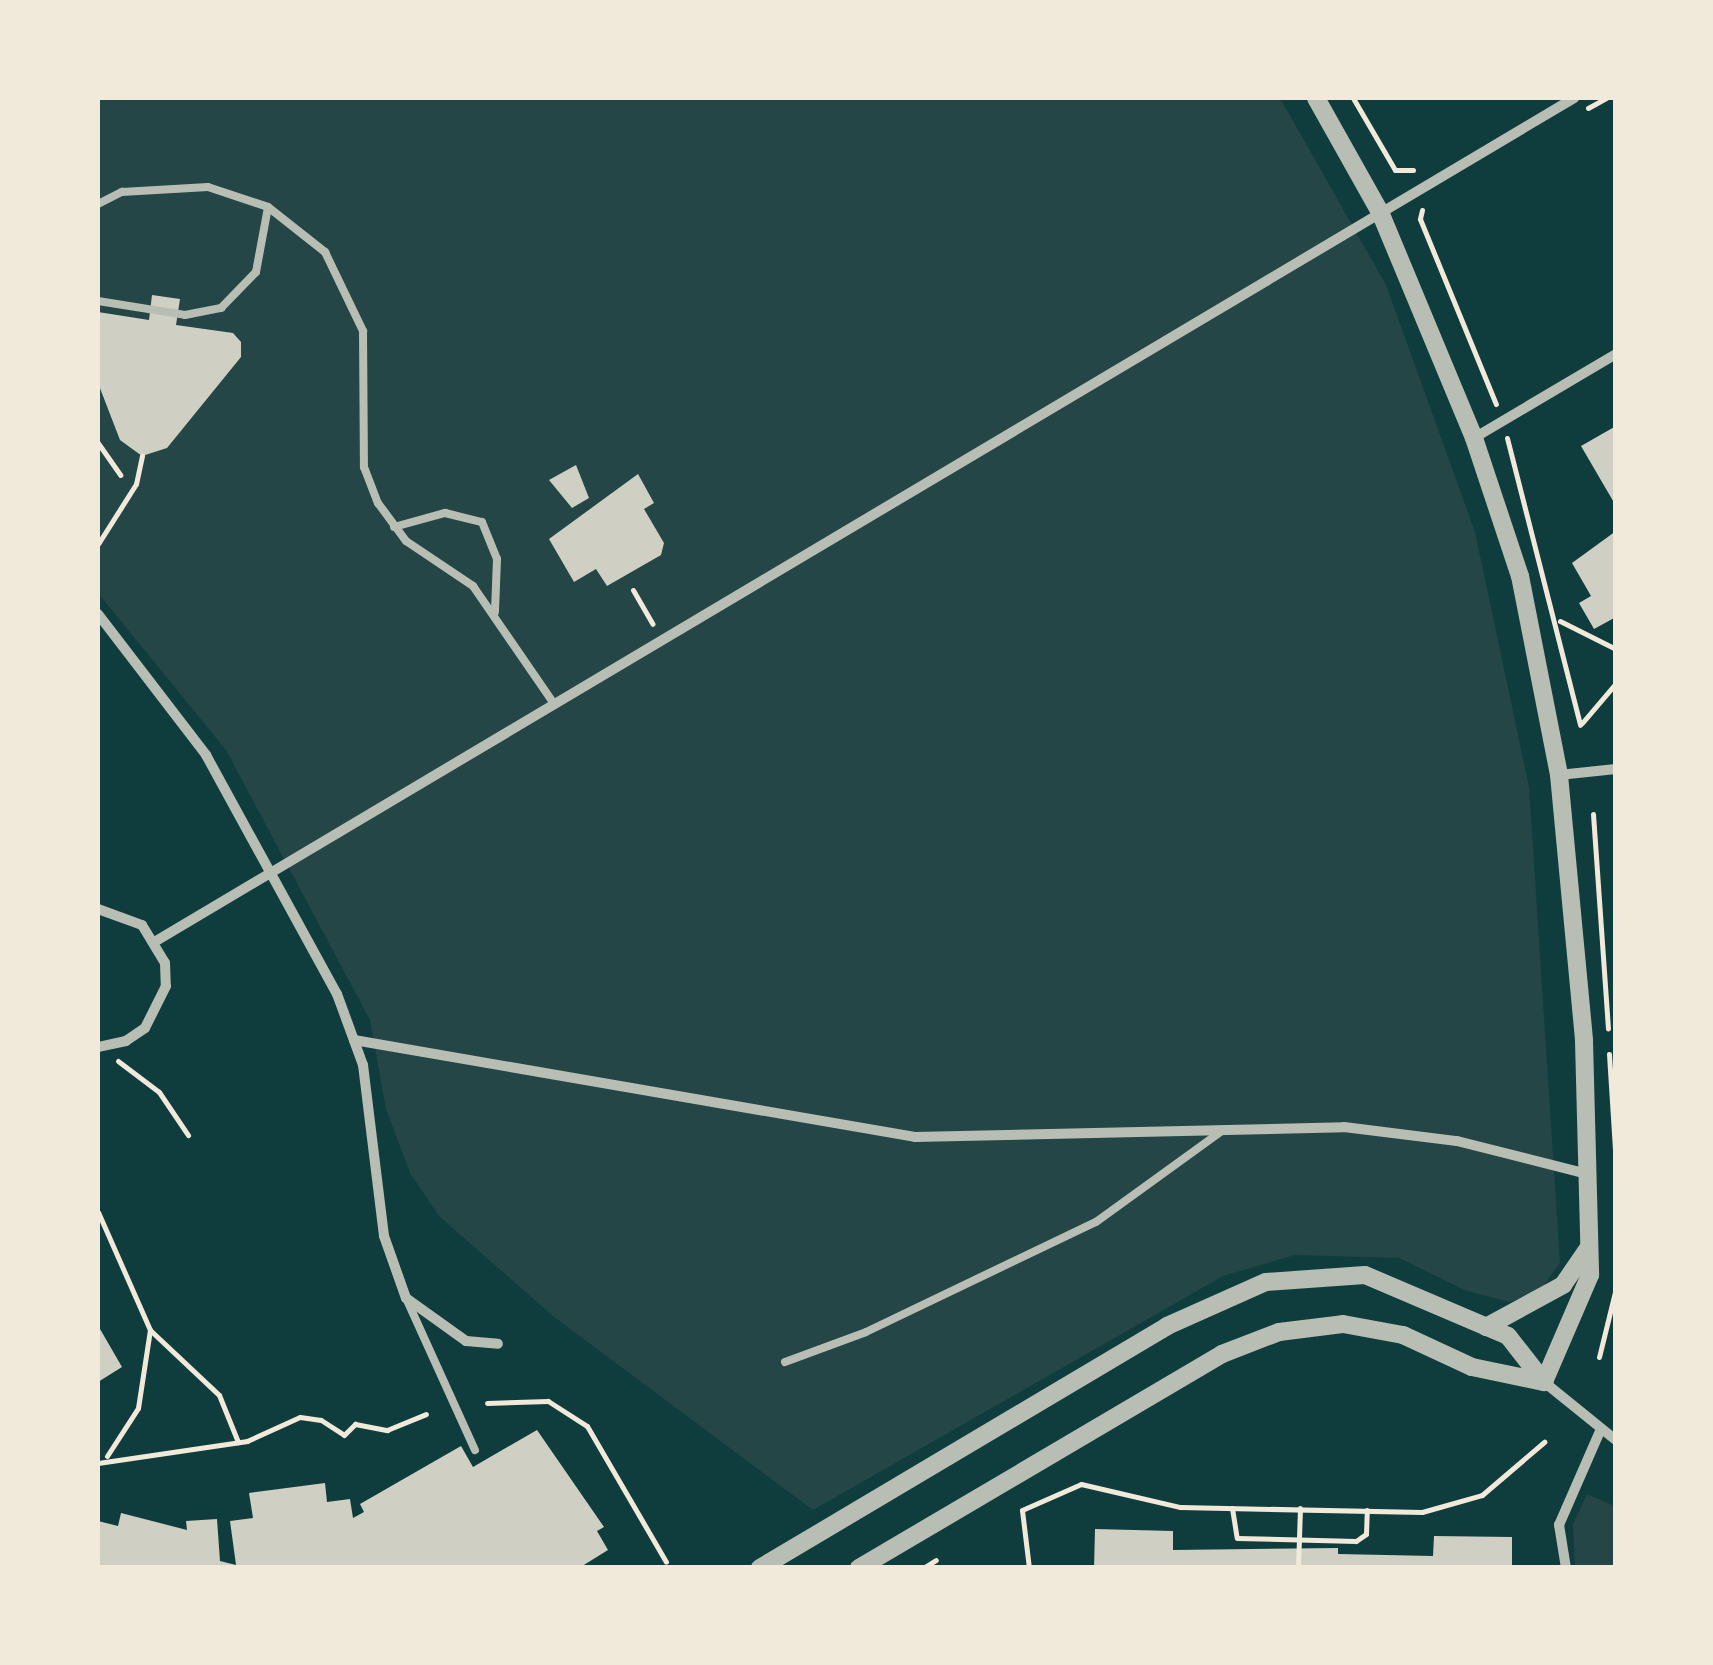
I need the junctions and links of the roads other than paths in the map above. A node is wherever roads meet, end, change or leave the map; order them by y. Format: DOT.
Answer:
graph roads {
  1 [pos="1316,98"];
  2 [pos="1574,98"];
  3 [pos="98,204"];
  4 [pos="268,206"];
  5 [pos="1380,212"];
  6 [pos="98,302"];
  7 [pos="1616,354"];
  8 [pos="1474,438"];
  9 [pos="394,527"];
  10 [pos="494,612"];
  11 [pos="98,614"];
  12 [pos="554,704"];
  13 [pos="1616,769"];
  14 [pos="1559,774"];
  15 [pos="272,872"];
  16 [pos="98,909"];
  17 [pos="156,941"];
  18 [pos="354,1040"];
  19 [pos="98,1046"];
  20 [pos="1223,1130"];
  21 [pos="1588,1174"];
  22 [pos="1590,1246"];
  23 [pos="406,1298"];
  24 [pos="1486,1326"];
  25 [pos="498,1344"];
  26 [pos="784,1362"];
  27 [pos="1544,1382"];
  28 [pos="1601,1428"];
  29 [pos="1616,1440"];
  30 [pos="475,1450"];
  31 [pos="760,1568"];
  32 [pos="859,1568"];
  33 [pos="1566,1568"];
  1 -- 5 [label="street"];
  2 -- 5 [label="street"];
  3 -- 4 [label="lane"];
  4 -- 6 [label="lane"];
  4 -- 9 [label="lane"];
  5 -- 8 [label="street"];
  5 -- 12 [label="street"];
  7 -- 8 [label="street"];
  8 -- 14 [label="street"];
  9 -- 10 [label="lane"];
  9 -- 10 [label="lane"];
  10 -- 12 [label="lane"];
  11 -- 15 [label="street"];
  12 -- 15 [label="street"];
  13 -- 14 [label="street"];
  14 -- 21 [label="street"];
  15 -- 17 [label="street"];
  15 -- 18 [label="street"];
  16 -- 17 [label="street"];
  17 -- 19 [label="street"];
  18 -- 20 [label="street"];
  18 -- 23 [label="street"];
  20 -- 21 [label="street"];
  20 -- 26 [label="lane"];
  21 -- 22 [label="street"];
  22 -- 24 [label="street"];
  22 -- 27 [label="street"];
  23 -- 25 [label="street"];
  23 -- 30 [label="lane"];
  24 -- 27 [label="street"];
  24 -- 31 [label="street"];
  27 -- 28 [label="street"];
  27 -- 32 [label="street"];
  28 -- 29 [label="street"];
  28 -- 33 [label="street"];
}
